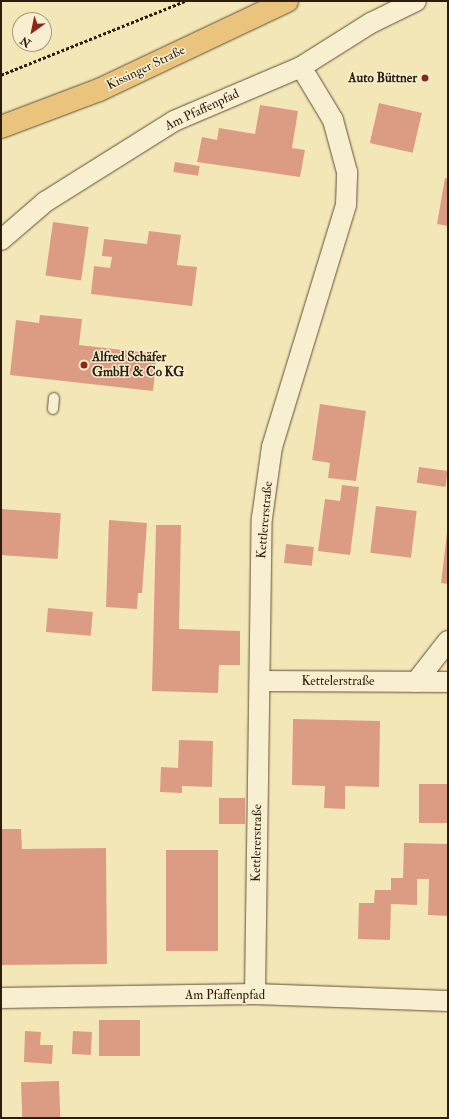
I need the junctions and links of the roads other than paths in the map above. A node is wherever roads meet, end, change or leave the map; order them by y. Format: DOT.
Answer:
graph roads {
  1 [pos="287,1"];
  2 [pos="416,1"];
  3 [pos="301,67"];
  4 [pos="1,127"];
  5 [pos="1,240"];
  6 [pos="54,398"];
  7 [pos="53,409"];
  8 [pos="448,641"];
  9 [pos="260,681"];
  10 [pos="416,682"];
  11 [pos="448,682"];
  12 [pos="255,994"];
  13 [pos="1,998"];
  14 [pos="448,1001"];
  1 -- 4 [label="main road, Kissinger Straße"];
  2 -- 3 [label="street, Am Pfaffenpfad"];
  3 -- 5 [label="street, Am Pfaffenpfad"];
  3 -- 9 [label="street, Kettlererstraße"];
  6 -- 7 [label="lane"];
  8 -- 10 [label="street"];
  9 -- 10 [label="street, Kettelerstraße"];
  9 -- 12 [label="street, Kettlererstraße"];
  10 -- 11 [label="street, Kettelerstraße"];
  12 -- 13 [label="street, Am Pfaffenpfad"];
  12 -- 14 [label="street, Am Pfaffenpfad"];
}
